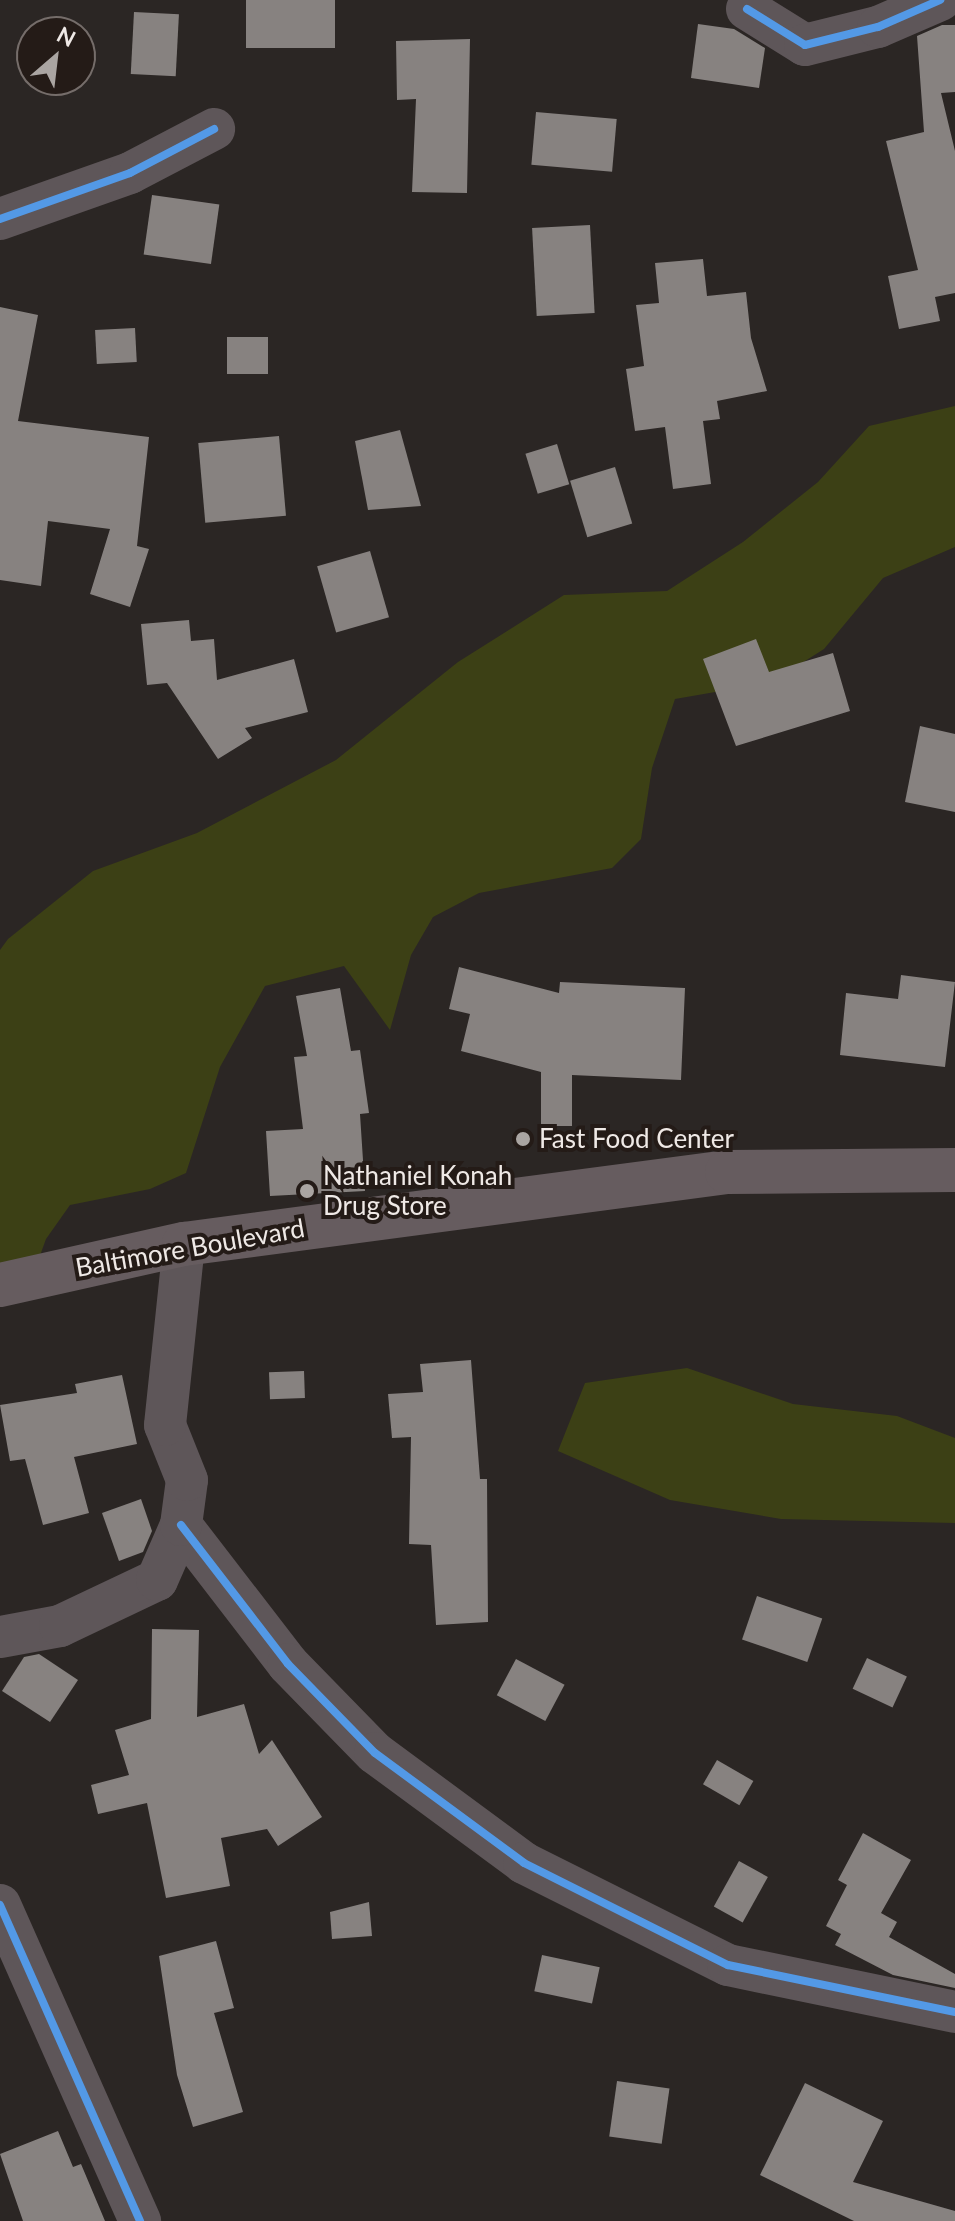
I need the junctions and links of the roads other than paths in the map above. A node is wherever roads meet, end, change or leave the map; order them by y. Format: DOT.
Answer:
graph roads {
  1 [pos="940,0"];
  2 [pos="747,9"];
  3 [pos="214,129"];
  4 [pos="0,219"];
  5 [pos="955,1170"];
  6 [pos="184,1244"];
  7 [pos="0,1285"];
  8 [pos="181,1525"];
  9 [pos="0,1637"];
  10 [pos="0,1905"];
  11 [pos="955,2012"];
  12 [pos="140,2221"];
  1 -- 2 [label="street"];
  3 -- 4 [label="street"];
  5 -- 6 [label="highway, Baltimore Boulevard"];
  6 -- 7 [label="highway, Baltimore Boulevard"];
  6 -- 8 [label="street"];
  8 -- 9 [label="street"];
  8 -- 11 [label="street"];
  10 -- 12 [label="street"];
}
